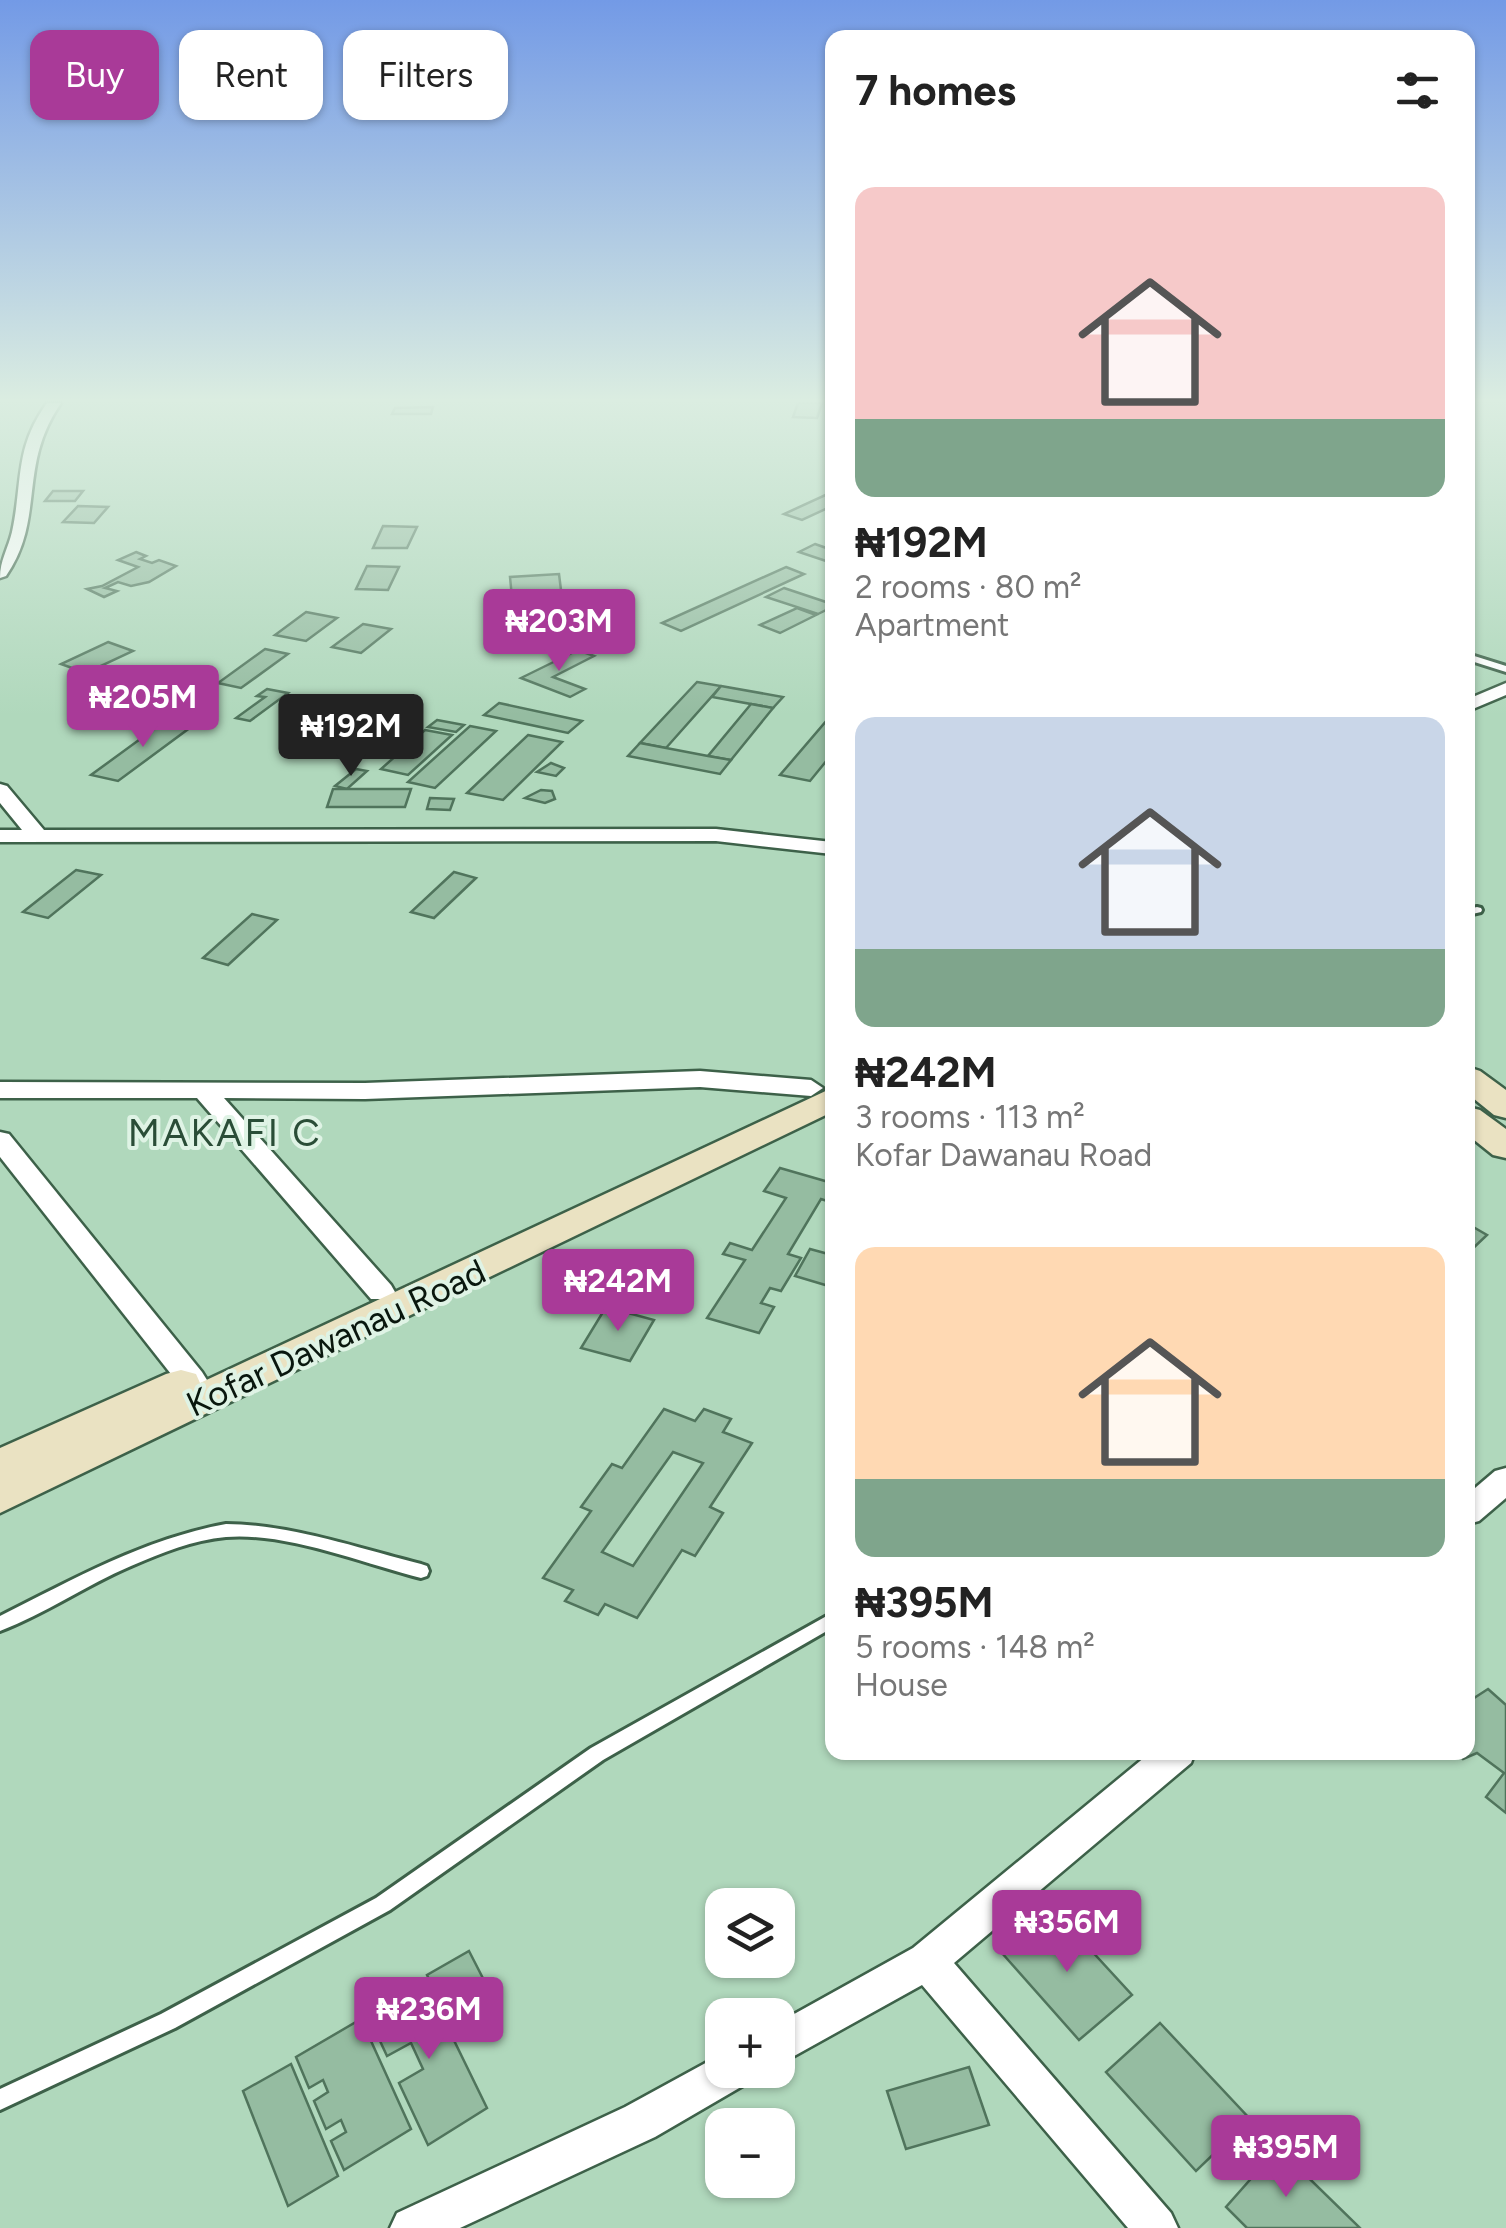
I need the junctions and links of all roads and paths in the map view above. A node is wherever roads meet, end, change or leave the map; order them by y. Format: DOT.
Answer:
graph roads {
  1 [pos="21,507"];
  2 [pos="0,573"];
  3 [pos="1475,659"];
  4 [pos="1506,669"];
  5 [pos="1506,688"];
  6 [pos="1475,703"];
  7 [pos="0,790"];
  8 [pos="0,836"];
  9 [pos="38,837"];
  10 [pos="825,847"];
  11 [pos="1475,1084"];
  12 [pos="825,1088"];
  13 [pos="0,1090"];
  14 [pos="206,1092"];
  15 [pos="1506,1108"];
  16 [pos="1475,1123"];
  17 [pos="0,1140"];
  18 [pos="1506,1146"];
  19 [pos="381,1292"];
  20 [pos="192,1380"];
  21 [pos="0,1466"];
  22 [pos="1506,1480"];
  23 [pos="0,1496"];
  24 [pos="1475,1506"];
  25 [pos="421,1571"];
  26 [pos="0,1624"];
  27 [pos="825,1624"];
  28 [pos="1168,1760"];
  29 [pos="926,1961"];
  30 [pos="795,2034"];
  31 [pos="705,2085"];
  32 [pos="0,2100"];
  33 [pos="412,2228"];
  34 [pos="1156,2228"];
  1 -- 2 [label="street"];
  3 -- 4 [label="lane"];
  5 -- 6 [label="street"];
  7 -- 9 [label="street"];
  8 -- 9 [label="street"];
  9 -- 10 [label="street"];
  11 -- 15 [label="street"];
  12 -- 14 [label="street"];
  12 -- 19 [label="street, Kofar Dawanau Road"];
  12 -- 23 [label="street, Kofar Dawanau Road"];
  13 -- 14 [label="street"];
  14 -- 19 [label="street"];
  16 -- 18 [label="street"];
  17 -- 20 [label="street"];
  19 -- 20 [label="street, Kofar Dawanau Road"];
  20 -- 21 [label="street, Kofar Dawanau Road"];
  22 -- 24 [label="street"];
  25 -- 26 [label="lane"];
  27 -- 32 [label="lane"];
  28 -- 29 [label="street"];
  29 -- 30 [label="street"];
  29 -- 34 [label="street"];
  31 -- 33 [label="street"];
}
